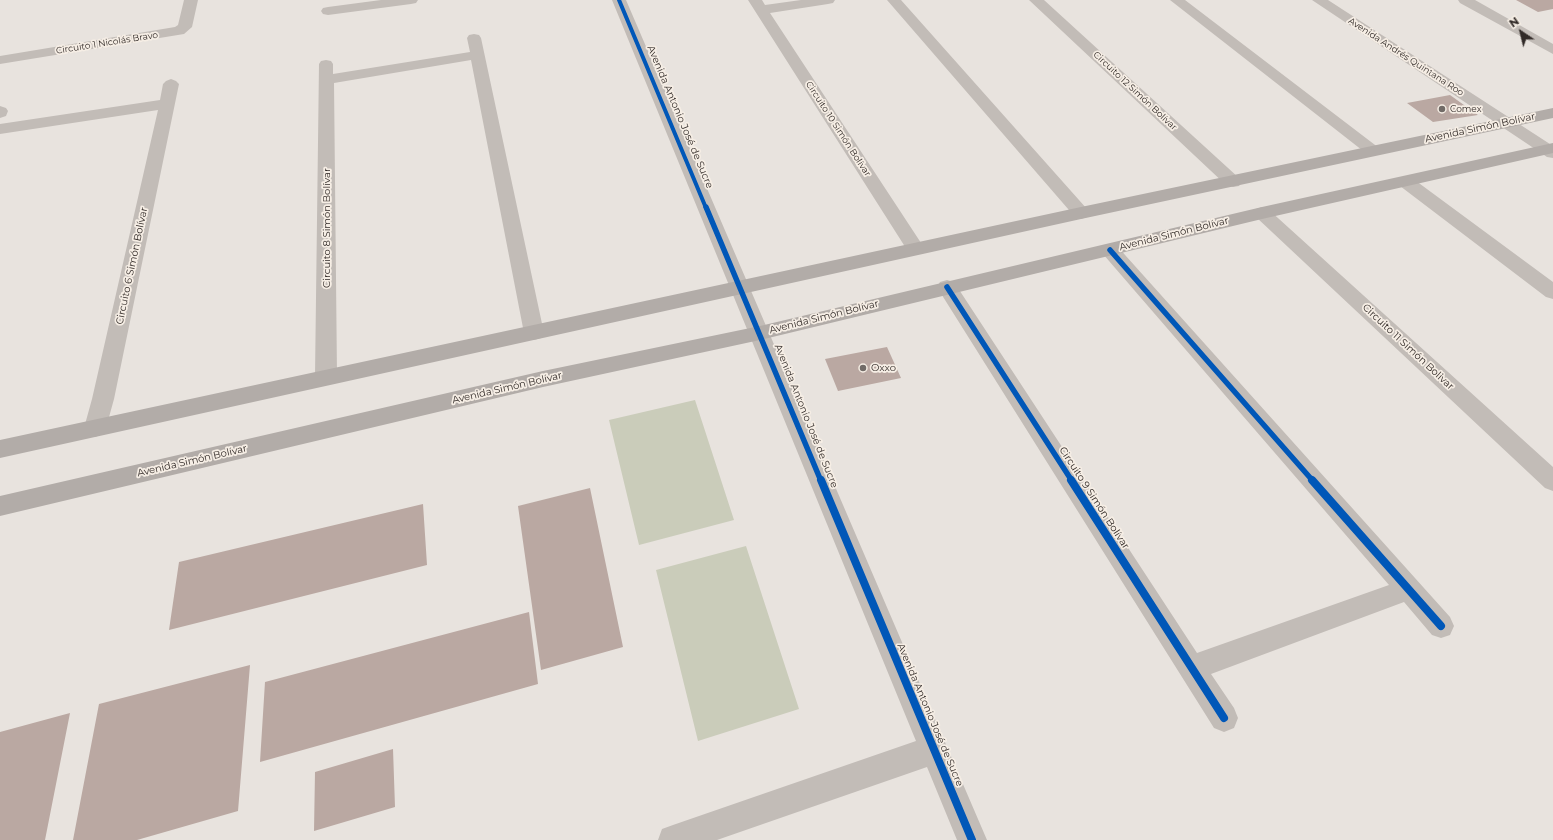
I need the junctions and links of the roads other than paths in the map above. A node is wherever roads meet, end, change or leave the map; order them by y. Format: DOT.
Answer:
graph roads {
  1 [pos="192,0"];
  2 [pos="411,0"];
  3 [pos="619,0"];
  4 [pos="828,0"];
  5 [pos="894,0"];
  6 [pos="1036,0"];
  7 [pos="1177,0"];
  8 [pos="1319,0"];
  9 [pos="1465,0"];
  10 [pos="758,5"];
  11 [pos="328,10"];
  12 [pos="1553,50"];
  13 [pos="0,60"];
  14 [pos="171,84"];
  15 [pos="167,104"];
  16 [pos="1553,113"];
  17 [pos="1506,123"];
  18 [pos="0,129"];
  19 [pos="1551,150"];
  20 [pos="1373,151"];
  21 [pos="1233,182"];
  22 [pos="1406,182"];
  23 [pos="1081,213"];
  24 [pos="1262,213"];
  25 [pos="916,249"];
  26 [pos="1110,250"];
  27 [pos="948,287"];
  28 [pos="741,288"];
  29 [pos="1553,292"];
  30 [pos="534,333"];
  31 [pos="760,333"];
  32 [pos="326,376"];
  33 [pos="95,428"];
  34 [pos="0,449"];
  35 [pos="1553,481"];
  36 [pos="0,506"];
  37 [pos="1409,589"];
  38 [pos="1441,626"];
  39 [pos="1191,668"];
  40 [pos="1224,718"];
  41 [pos="933,750"];
  42 [pos="673,840"];
  43 [pos="972,840"];
  1 -- 13 [label="street, Circuito 1 Nicolás Bravo"];
  2 -- 11 [label="street"];
  3 -- 28 [label="street, Avenida Antonio José de Sucre"];
  4 -- 10 [label="street, Circuito 10 Simón Bolívar"];
  5 -- 23 [label="street"];
  6 -- 21 [label="street, Circuito 12 Simón Bolívar"];
  7 -- 20 [label="street"];
  8 -- 17 [label="street, Avenida Andrés Quintana Roo"];
  9 -- 12 [label="street"];
  10 -- 25 [label="street, Circuito 10 Simón Bolívar"];
  14 -- 15 [label="street, Circuito 6 Simón Bolívar"];
  15 -- 18 [label="street"];
  15 -- 33 [label="street, Circuito 6 Simón Bolívar"];
  16 -- 17 [label="main road, Avenida Simón Bolívar"];
  17 -- 19 [label="street, Avenida Andrés Quintana Roo"];
  17 -- 20 [label="main road, Avenida Simón Bolívar"];
  19 -- 22 [label="main road, Avenida Simón Bolívar"];
  20 -- 21 [label="main road, Avenida Simón Bolívar"];
  21 -- 23 [label="main road, Avenida Simón Bolívar"];
  22 -- 24 [label="main road, Avenida Simón Bolívar"];
  22 -- 29 [label="street"];
  23 -- 25 [label="main road, Avenida Simón Bolívar"];
  24 -- 26 [label="main road, Avenida Simón Bolívar"];
  24 -- 35 [label="street, Circuito 11 Simón Bolivar"];
  25 -- 28 [label="main road, Avenida Simón Bolívar"];
  26 -- 27 [label="main road, Avenida Simón Bolívar"];
  26 -- 37 [label="street"];
  27 -- 31 [label="main road, Avenida Simón Bolívar"];
  27 -- 39 [label="street, Circuito 9 Simón Bolívar"];
  28 -- 30 [label="main road, Avenida Simón Bolívar"];
  28 -- 31 [label="street, Avenida Antonio José de Sucre"];
  30 -- 32 [label="main road, Avenida Simón Bolívar"];
  30 -- 32 [label="street, Circuito 8 Simón Bolívar"];
  31 -- 36 [label="main road, Avenida Simón Bolívar"];
  31 -- 41 [label="street, Avenida Antonio José de Sucre"];
  32 -- 33 [label="main road, Avenida Simón Bolívar"];
  33 -- 34 [label="main road, Avenida Simón Bolívar"];
  37 -- 38 [label="street"];
  37 -- 39 [label="street"];
  39 -- 40 [label="street, Circuito 9 Simón Bolívar"];
  41 -- 42 [label="street"];
  41 -- 43 [label="street, Avenida Antonio José de Sucre"];
}
